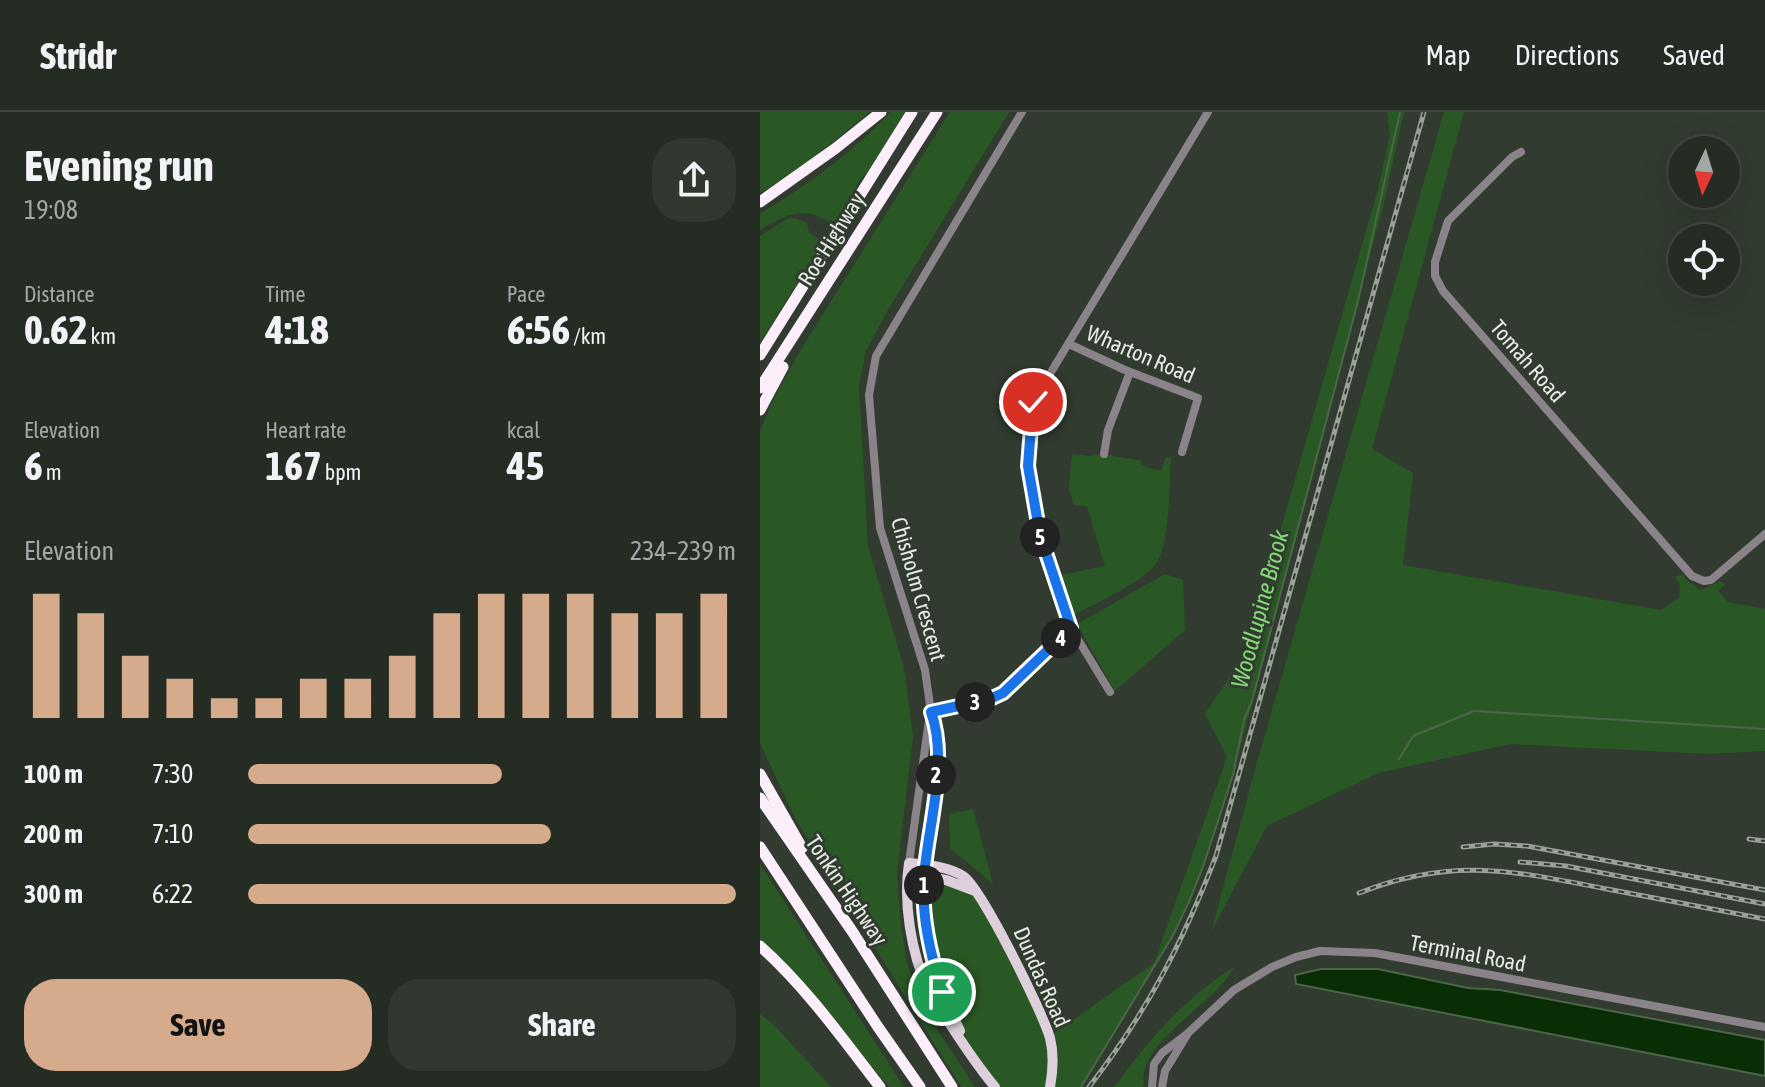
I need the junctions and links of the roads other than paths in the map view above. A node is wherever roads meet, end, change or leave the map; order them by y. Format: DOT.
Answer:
graph roads {
  1 [pos="881,112"];
  2 [pos="912,112"];
  3 [pos="937,112"];
  4 [pos="1022,112"];
  5 [pos="1208,112"];
  6 [pos="1521,152"];
  7 [pos="760,202"];
  8 [pos="826,284"];
  9 [pos="1069,344"];
  10 [pos="760,355"];
  11 [pos="1130,372"];
  12 [pos="760,388"];
  13 [pos="760,410"];
  14 [pos="1182,452"];
  15 [pos="1104,454"];
  16 [pos="1765,534"];
  17 [pos="1071,628"];
  18 [pos="1110,692"];
  19 [pos="931,712"];
  20 [pos="760,774"];
  21 [pos="760,798"];
  22 [pos="760,847"];
  23 [pos="908,868"];
  24 [pos="925,871"];
  25 [pos="852,931"];
  26 [pos="760,946"];
  27 [pos="760,953"];
  28 [pos="781,965"];
  29 [pos="1765,1027"];
  30 [pos="1187,1034"];
  31 [pos="965,1049"];
  32 [pos="880,1087"];
  33 [pos="920,1087"];
  34 [pos="952,1087"];
  35 [pos="995,1087"];
  36 [pos="1050,1087"];
  37 [pos="1152,1087"];
  38 [pos="1162,1087"];
  1 -- 7 [label="highway"];
  2 -- 10 [label="highway, Roe Highway"];
  3 -- 8 [label="highway, Roe Highway"];
  4 -- 19 [label="street, Chisholm Crescent"];
  5 -- 9 [label="street"];
  6 -- 16 [label="street, Tomah Road"];
  8 -- 12 [label="highway, Roe Highway"];
  8 -- 13 [label="highway"];
  9 -- 11 [label="street, Wharton Road"];
  9 -- 17 [label="street"];
  11 -- 14 [label="street, Wharton Road"];
  11 -- 15 [label="street"];
  17 -- 18 [label="street"];
  17 -- 19 [label="street"];
  19 -- 23 [label="street"];
  19 -- 24 [label="street, Chisholm Crescent"];
  20 -- 25 [label="highway"];
  21 -- 25 [label="highway, Tonkin Highway"];
  22 -- 33 [label="highway"];
  23 -- 24 [label="main road, Dundas Road"];
  23 -- 31 [label="main road"];
  24 -- 31 [label="main road"];
  24 -- 36 [label="main road, Dundas Road"];
  25 -- 34 [label="highway, Tonkin Highway"];
  26 -- 28 [label="highway"];
  27 -- 28 [label="highway"];
  28 -- 32 [label="highway"];
  29 -- 30 [label="street, Terminal Road"];
  30 -- 37 [label="street, Terminal Road"];
  30 -- 38 [label="street, Terminal Road"];
  31 -- 35 [label="main road"];
}
